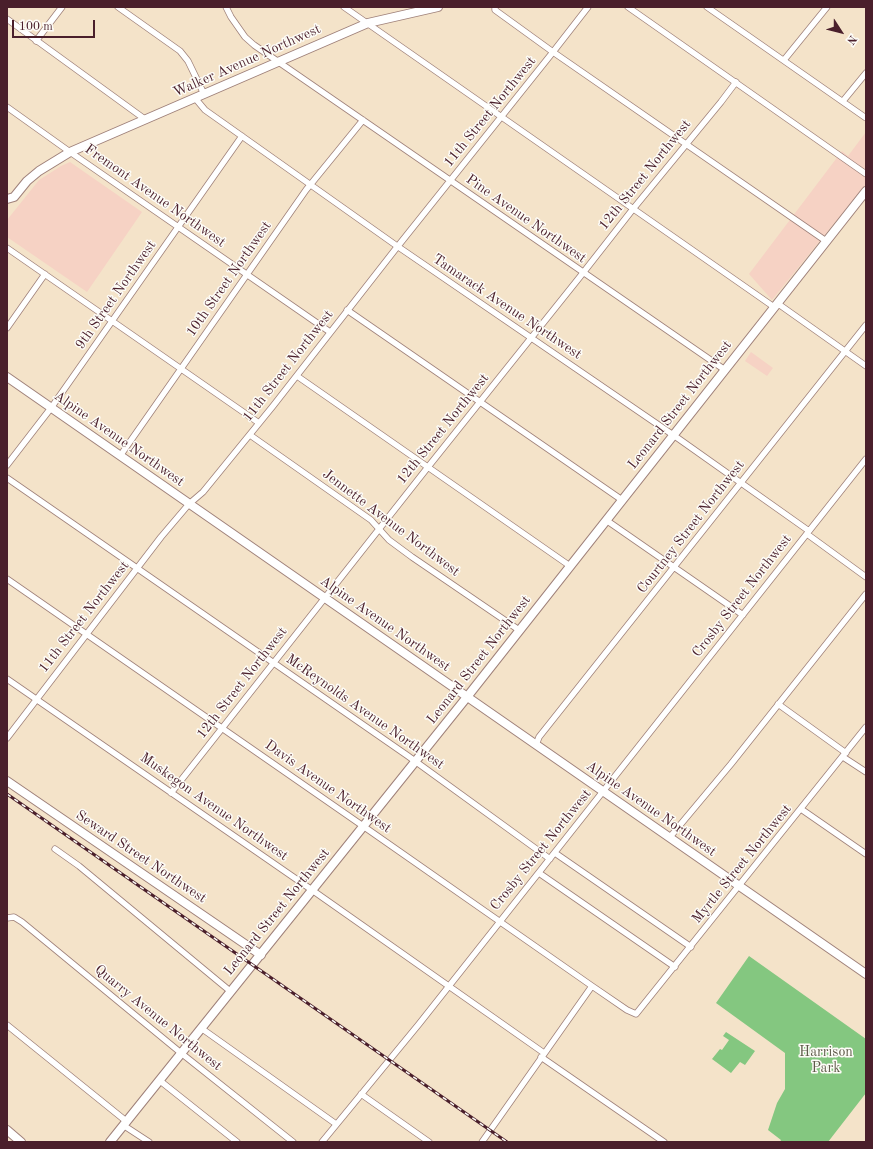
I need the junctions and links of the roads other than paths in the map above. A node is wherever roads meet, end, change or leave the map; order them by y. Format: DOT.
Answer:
graph roads {
  1 [pos="62,7"];
  2 [pos="118,7"];
  3 [pos="226,7"];
  4 [pos="344,7"];
  5 [pos="438,7"];
  6 [pos="494,7"];
  7 [pos="588,7"];
  8 [pos="628,7"];
  9 [pos="707,7"];
  10 [pos="827,7"];
  11 [pos="7,19"];
  12 [pos="368,23"];
  13 [pos="36,41"];
  14 [pos="554,52"];
  15 [pos="784,60"];
  16 [pos="278,62"];
  17 [pos="866,73"];
  18 [pos="736,82"];
  19 [pos="204,94"];
  20 [pos="194,98"];
  21 [pos="843,101"];
  22 [pos="7,107"];
  23 [pos="501,116"];
  24 [pos="866,118"];
  25 [pos="146,120"];
  26 [pos="363,120"];
  27 [pos="242,136"];
  28 [pos="685,144"];
  29 [pos="70,152"];
  30 [pos="866,174"];
  31 [pos="450,181"];
  32 [pos="310,184"];
  33 [pos="866,191"];
  34 [pos="11,198"];
  35 [pos="633,209"];
  36 [pos="178,227"];
  37 [pos="826,241"];
  38 [pos="397,246"];
  39 [pos="7,248"];
  40 [pos="583,273"];
  41 [pos="45,274"];
  42 [pos="247,274"];
  43 [pos="775,305"];
  44 [pos="347,310"];
  45 [pos="112,321"];
  46 [pos="866,325"];
  47 [pos="7,328"];
  48 [pos="330,332"];
  49 [pos="531,338"];
  50 [pos="845,352"];
  51 [pos="866,366"];
  52 [pos="181,368"];
  53 [pos="725,370"];
  54 [pos="297,376"];
  55 [pos="7,377"];
  56 [pos="481,401"];
  57 [pos="51,408"];
  58 [pos="259,423"];
  59 [pos="250,435"];
  60 [pos="673,435"];
  61 [pos="120,456"];
  62 [pos="866,459"];
  63 [pos="7,465"];
  64 [pos="428,466"];
  65 [pos="7,478"];
  66 [pos="741,482"];
  67 [pos="622,500"];
  68 [pos="189,504"];
  69 [pos="606,520"];
  70 [pos="379,530"];
  71 [pos="808,532"];
  72 [pos="570,566"];
  73 [pos="675,567"];
  74 [pos="138,568"];
  75 [pos="866,577"];
  76 [pos="7,579"];
  77 [pos="866,594"];
  78 [pos="325,598"];
  79 [pos="744,615"];
  80 [pos="519,630"];
  81 [pos="86,634"];
  82 [pos="274,662"];
  83 [pos="7,679"];
  84 [pos="467,697"];
  85 [pos="36,699"];
  86 [pos="778,704"];
  87 [pos="866,727"];
  88 [pos="222,728"];
  89 [pos="7,738"];
  90 [pos="536,745"];
  91 [pos="844,755"];
  92 [pos="415,762"];
  93 [pos="866,772"];
  94 [pos="7,782"];
  95 [pos="603,792"];
  96 [pos="171,793"];
  97 [pos="801,809"];
  98 [pos="363,826"];
  99 [pos="670,837"];
  100 [pos="55,848"];
  101 [pos="554,852"];
  102 [pos="866,854"];
  103 [pos="550,859"];
  104 [pos="538,872"];
  105 [pos="740,886"];
  106 [pos="312,890"];
  107 [pos="7,918"];
  108 [pos="499,921"];
  109 [pos="691,947"];
  110 [pos="260,955"];
  111 [pos="675,967"];
  112 [pos="866,974"];
  113 [pos="449,985"];
  114 [pos="592,986"];
  115 [pos="230,991"];
  116 [pos="636,1014"];
  117 [pos="7,1025"];
  118 [pos="201,1028"];
  119 [pos="181,1053"];
  120 [pos="543,1055"];
  121 [pos="159,1080"];
  122 [pos="361,1094"];
  123 [pos="125,1123"];
  124 [pos="336,1124"];
  125 [pos="7,1130"];
  126 [pos="21,1142"];
  127 [pos="110,1142"];
  128 [pos="148,1142"];
  129 [pos="237,1142"];
  130 [pos="293,1142"];
  131 [pos="322,1142"];
  132 [pos="429,1142"];
  133 [pos="482,1142"];
  134 [pos="664,1142"];
  1 -- 13 [label="street"];
  2 -- 19 [label="street"];
  3 -- 16 [label="street, Pine Avenue Northwest"];
  4 -- 12 [label="street"];
  5 -- 12 [label="main road, Walker Avenue Northwest"];
  6 -- 14 [label="street"];
  7 -- 14 [label="street, 11th Street Northwest"];
  8 -- 18 [label="street"];
  9 -- 15 [label="street"];
  10 -- 15 [label="street"];
  11 -- 13 [label="street"];
  12 -- 16 [label="main road, Walker Avenue Northwest"];
  12 -- 23 [label="street"];
  13 -- 25 [label="street"];
  14 -- 23 [label="street, 11th Street Northwest"];
  14 -- 28 [label="street"];
  15 -- 21 [label="street"];
  16 -- 19 [label="main road, Walker Avenue Northwest"];
  16 -- 26 [label="street, Pine Avenue Northwest"];
  17 -- 21 [label="street"];
  18 -- 28 [label="street, 12th Street Northwest"];
  18 -- 30 [label="street"];
  19 -- 20 [label="main road, Walker Avenue Northwest"];
  20 -- 25 [label="main road, Walker Avenue Northwest"];
  20 -- 27 [label="street, Tamarack Avenue Northwest"];
  21 -- 24 [label="street"];
  22 -- 29 [label="street, Fremont Avenue Northwest"];
  23 -- 31 [label="street, 11th Street Northwest"];
  23 -- 35 [label="street"];
  25 -- 29 [label="main road, Walker Avenue Northwest"];
  26 -- 31 [label="street, Pine Avenue Northwest"];
  26 -- 32 [label="street, 10th Street Northwest"];
  27 -- 32 [label="street, Tamarack Avenue Northwest"];
  27 -- 36 [label="street, 9th Street Northwest"];
  28 -- 35 [label="street, 12th Street Northwest"];
  28 -- 37 [label="street"];
  29 -- 34 [label="main road, Walker Avenue Northwest"];
  29 -- 36 [label="street, Fremont Avenue Northwest"];
  31 -- 38 [label="street, 11th Street Northwest"];
  31 -- 40 [label="street, Pine Avenue Northwest"];
  32 -- 38 [label="street, Tamarack Avenue Northwest"];
  32 -- 42 [label="street, 10th Street Northwest"];
  33 -- 37 [label="main road, Leonard Street Northwest"];
  35 -- 40 [label="street, 12th Street Northwest"];
  35 -- 43 [label="street"];
  36 -- 42 [label="street, Fremont Avenue Northwest"];
  36 -- 45 [label="street, 9th Street Northwest"];
  37 -- 43 [label="main road, Leonard Street Northwest"];
  38 -- 44 [label="street, 11th Street Northwest"];
  38 -- 49 [label="street, Tamarack Avenue Northwest"];
  39 -- 41 [label="street"];
  40 -- 49 [label="street, 12th Street Northwest"];
  40 -- 53 [label="street, Pine Avenue Northwest"];
  41 -- 45 [label="street"];
  41 -- 47 [label="street"];
  42 -- 48 [label="street, Fremont Avenue Northwest"];
  42 -- 52 [label="street, 10th Street Northwest"];
  43 -- 50 [label="street"];
  43 -- 53 [label="main road, Leonard Street Northwest"];
  44 -- 48 [label="street, 11th Street Northwest"];
  44 -- 56 [label="street"];
  45 -- 52 [label="street"];
  45 -- 57 [label="street, 9th Street Northwest"];
  46 -- 50 [label="street, Courtney Street Northwest"];
  48 -- 54 [label="street, 11th Street Northwest"];
  49 -- 56 [label="street, 12th Street Northwest"];
  49 -- 60 [label="street, Tamarack Avenue Northwest"];
  50 -- 51 [label="street"];
  50 -- 66 [label="street, Courtney Street Northwest"];
  52 -- 58 [label="street"];
  52 -- 61 [label="street, 10th Street Northwest"];
  53 -- 60 [label="main road, Leonard Street Northwest"];
  54 -- 58 [label="street, 11th Street Northwest"];
  54 -- 64 [label="street"];
  55 -- 57 [label="main road, Alpine Avenue Northwest"];
  56 -- 64 [label="street, 12th Street Northwest"];
  56 -- 67 [label="street"];
  57 -- 61 [label="main road, Alpine Avenue Northwest"];
  57 -- 63 [label="street, 9th Street Northwest"];
  58 -- 59 [label="street, 11th Street Northwest"];
  59 -- 68 [label="street, 11th Street Northwest"];
  59 -- 70 [label="street, Jennette Avenue Northwest"];
  60 -- 66 [label="street, Tamarack Avenue Northwest"];
  60 -- 67 [label="main road, Leonard Street Northwest"];
  61 -- 68 [label="main road, Alpine Avenue Northwest"];
  62 -- 71 [label="street, Crosby Street Northwest"];
  64 -- 70 [label="street, 12th Street Northwest"];
  64 -- 72 [label="street"];
  65 -- 74 [label="street, McReynolds Avenue Northwest"];
  66 -- 71 [label="street, Tamarack Avenue Northwest"];
  66 -- 73 [label="street, Courtney Street Northwest"];
  67 -- 69 [label="main road, Leonard Street Northwest"];
  68 -- 74 [label="street, 11th Street Northwest"];
  68 -- 78 [label="main road, Alpine Avenue Northwest"];
  69 -- 72 [label="main road, Leonard Street Northwest"];
  69 -- 73 [label="street"];
  70 -- 78 [label="street, 12th Street Northwest"];
  70 -- 80 [label="street, Jennette Avenue Northwest"];
  71 -- 75 [label="street, Tamarack Avenue Northwest"];
  71 -- 79 [label="street, Crosby Street Northwest"];
  72 -- 80 [label="main road, Leonard Street Northwest"];
  73 -- 79 [label="street"];
  73 -- 90 [label="street, Courtney Street Northwest"];
  74 -- 81 [label="street, 11th Street Northwest"];
  74 -- 82 [label="street, McReynolds Avenue Northwest"];
  76 -- 81 [label="street, Davis Avenue Northwest"];
  77 -- 86 [label="street"];
  78 -- 82 [label="street, 12th Street Northwest"];
  78 -- 84 [label="main road, Alpine Avenue Northwest"];
  79 -- 95 [label="street, Crosby Street Northwest"];
  80 -- 84 [label="main road, Leonard Street Northwest"];
  81 -- 85 [label="street, 11th Street Northwest"];
  81 -- 88 [label="street, Davis Avenue Northwest"];
  82 -- 88 [label="street, 12th Street Northwest"];
  82 -- 92 [label="street, McReynolds Avenue Northwest"];
  83 -- 85 [label="street, Muskegon Avenue Northwest"];
  84 -- 90 [label="main road, Alpine Avenue Northwest"];
  84 -- 92 [label="main road, Leonard Street Northwest"];
  85 -- 89 [label="street, 11th Street Northwest"];
  85 -- 96 [label="street, Muskegon Avenue Northwest"];
  86 -- 91 [label="street"];
  86 -- 99 [label="street"];
  87 -- 91 [label="street, Myrtle Street Northwest"];
  88 -- 96 [label="street, 12th Street Northwest"];
  88 -- 98 [label="street, Davis Avenue Northwest"];
  90 -- 95 [label="main road, Alpine Avenue Northwest"];
  91 -- 93 [label="street"];
  91 -- 97 [label="street, Myrtle Street Northwest"];
  92 -- 98 [label="main road, Leonard Street Northwest"];
  92 -- 103 [label="street, McReynolds Avenue Northwest"];
  94 -- 110 [label="main road, Seward Street Northwest"];
  95 -- 99 [label="main road, Alpine Avenue Northwest"];
  95 -- 101 [label="street, Crosby Street Northwest"];
  96 -- 106 [label="street, Muskegon Avenue Northwest"];
  97 -- 102 [label="street"];
  97 -- 105 [label="street, Myrtle Street Northwest"];
  98 -- 106 [label="main road, Leonard Street Northwest"];
  98 -- 108 [label="street, Davis Avenue Northwest"];
  99 -- 105 [label="main road, Alpine Avenue Northwest"];
  100 -- 115 [label="street"];
  101 -- 103 [label="street, Crosby Street Northwest"];
  101 -- 109 [label="street"];
  103 -- 104 [label="street, Crosby Street Northwest"];
  104 -- 108 [label="street, Crosby Street Northwest"];
  104 -- 111 [label="street"];
  105 -- 109 [label="street, Myrtle Street Northwest"];
  105 -- 112 [label="main road, Alpine Avenue Northwest"];
  106 -- 110 [label="main road, Leonard Street Northwest"];
  106 -- 113 [label="street, Muskegon Avenue Northwest"];
  107 -- 119 [label="street, Quarry Avenue Northwest"];
  108 -- 113 [label="street, Crosby Street Northwest"];
  108 -- 114 [label="street, Davis Avenue Northwest"];
  109 -- 111 [label="street, Myrtle Street Northwest"];
  110 -- 115 [label="main road, Leonard Street Northwest"];
  111 -- 116 [label="street, Myrtle Street Northwest"];
  113 -- 120 [label="street, Muskegon Avenue Northwest"];
  113 -- 122 [label="street, Crosby Street Northwest"];
  114 -- 116 [label="street, Davis Avenue Northwest"];
  114 -- 120 [label="street"];
  115 -- 118 [label="main road, Leonard Street Northwest"];
  117 -- 123 [label="street"];
  118 -- 119 [label="main road, Leonard Street Northwest"];
  118 -- 124 [label="street"];
  119 -- 121 [label="main road, Leonard Street Northwest"];
  119 -- 130 [label="street, Quarry Avenue Northwest"];
  120 -- 133 [label="street"];
  120 -- 134 [label="street, Muskegon Avenue Northwest"];
  121 -- 123 [label="main road, Leonard Street Northwest"];
  121 -- 129 [label="street"];
  122 -- 124 [label="street, Crosby Street Northwest"];
  122 -- 132 [label="street"];
  123 -- 127 [label="main road, Leonard Street Northwest"];
  123 -- 128 [label="street"];
  124 -- 131 [label="street, Crosby Street Northwest"];
  125 -- 126 [label="main road"];
}
